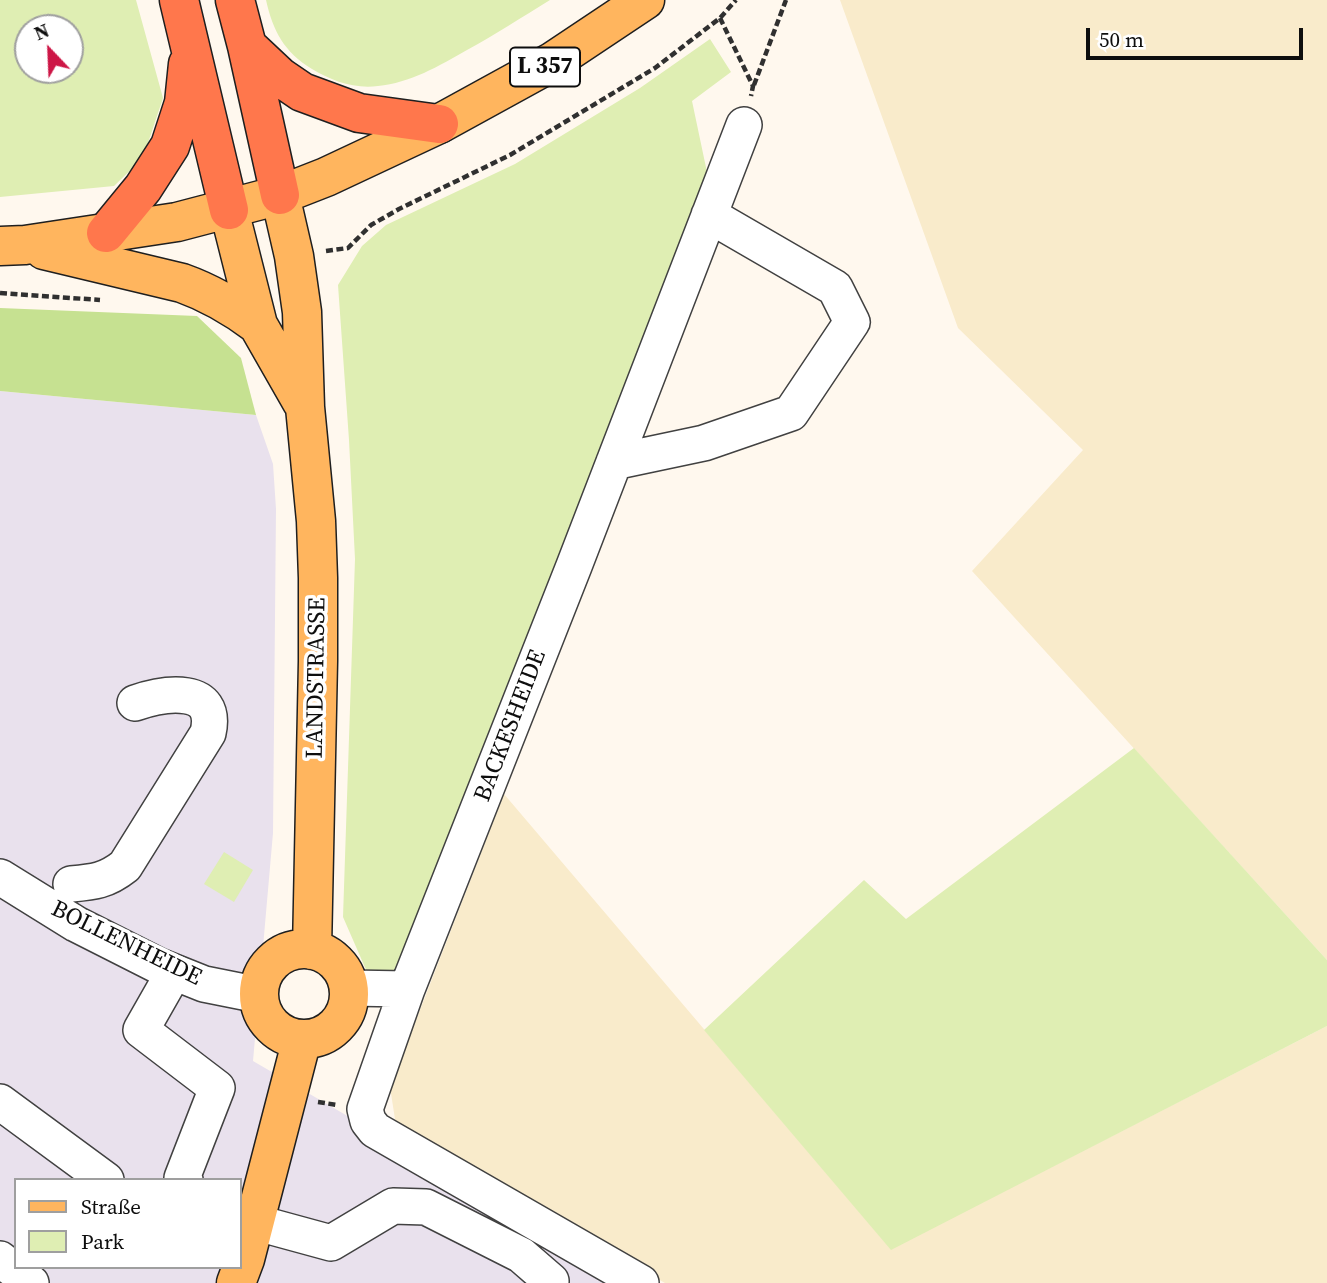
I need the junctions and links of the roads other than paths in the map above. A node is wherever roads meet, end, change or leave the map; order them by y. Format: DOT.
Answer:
graph roads {
  1 [pos="179,0"];
  2 [pos="235,0"];
  3 [pos="645,0"];
  4 [pos="190,44"];
  5 [pos="247,46"];
  6 [pos="439,124"];
  7 [pos="744,125"];
  8 [pos="280,195"];
  9 [pos="229,210"];
  10 [pos="709,215"];
  11 [pos="106,233"];
  12 [pos="12,246"];
  13 [pos="258,325"];
  14 [pos="305,407"];
  15 [pos="614,462"];
  16 [pos="135,703"];
  17 [pos="0,877"];
  18 [pos="71,884"];
  19 [pos="312,950"];
  20 [pos="174,972"];
  21 [pos="349,988"];
  22 [pos="407,989"];
  23 [pos="259,995"];
  24 [pos="302,1039"];
  25 [pos="0,1102"];
  26 [pos="103,1178"];
  27 [pos="182,1178"];
  28 [pos="247,1217"];
  29 [pos="0,1259"];
  30 [pos="242,1262"];
  31 [pos="28,1282"];
  32 [pos="550,1283"];
  33 [pos="641,1283"];
  1 -- 4 [label="highway"];
  2 -- 5 [label="highway"];
  3 -- 6 [label="main road, L 357"];
  4 -- 9 [label="highway"];
  4 -- 11 [label="highway"];
  5 -- 6 [label="highway"];
  5 -- 8 [label="highway"];
  6 -- 8 [label="main road, L 357"];
  7 -- 10 [label="street, BACKESHEIDE"];
  8 -- 9 [label="main road, L 357"];
  8 -- 14 [label="main road, LANDSTRASSE"];
  9 -- 11 [label="main road, L 357"];
  9 -- 13 [label="main road, LANDSTRASSE"];
  10 -- 15 [label="street, BACKESHEIDE"];
  10 -- 15 [label="street"];
  11 -- 12 [label="main road, L 357"];
  12 -- 13 [label="main road"];
  13 -- 14 [label="main road, LANDSTRASSE"];
  14 -- 19 [label="main road, LANDSTRASSE"];
  15 -- 22 [label="street, BACKESHEIDE"];
  16 -- 18 [label="street"];
  17 -- 20 [label="street, BOLLENHEIDE"];
  19 -- 21 [label="main road"];
  19 -- 23 [label="main road"];
  20 -- 23 [label="street, BOLLENHEIDE"];
  20 -- 27 [label="street"];
  21 -- 22 [label="street"];
  21 -- 24 [label="main road"];
  22 -- 33 [label="street, BACKESHEIDE"];
  23 -- 24 [label="main road"];
  24 -- 28 [label="main road"];
  25 -- 26 [label="street"];
  28 -- 30 [label="main road"];
  28 -- 32 [label="street"];
  29 -- 31 [label="street"];
}
